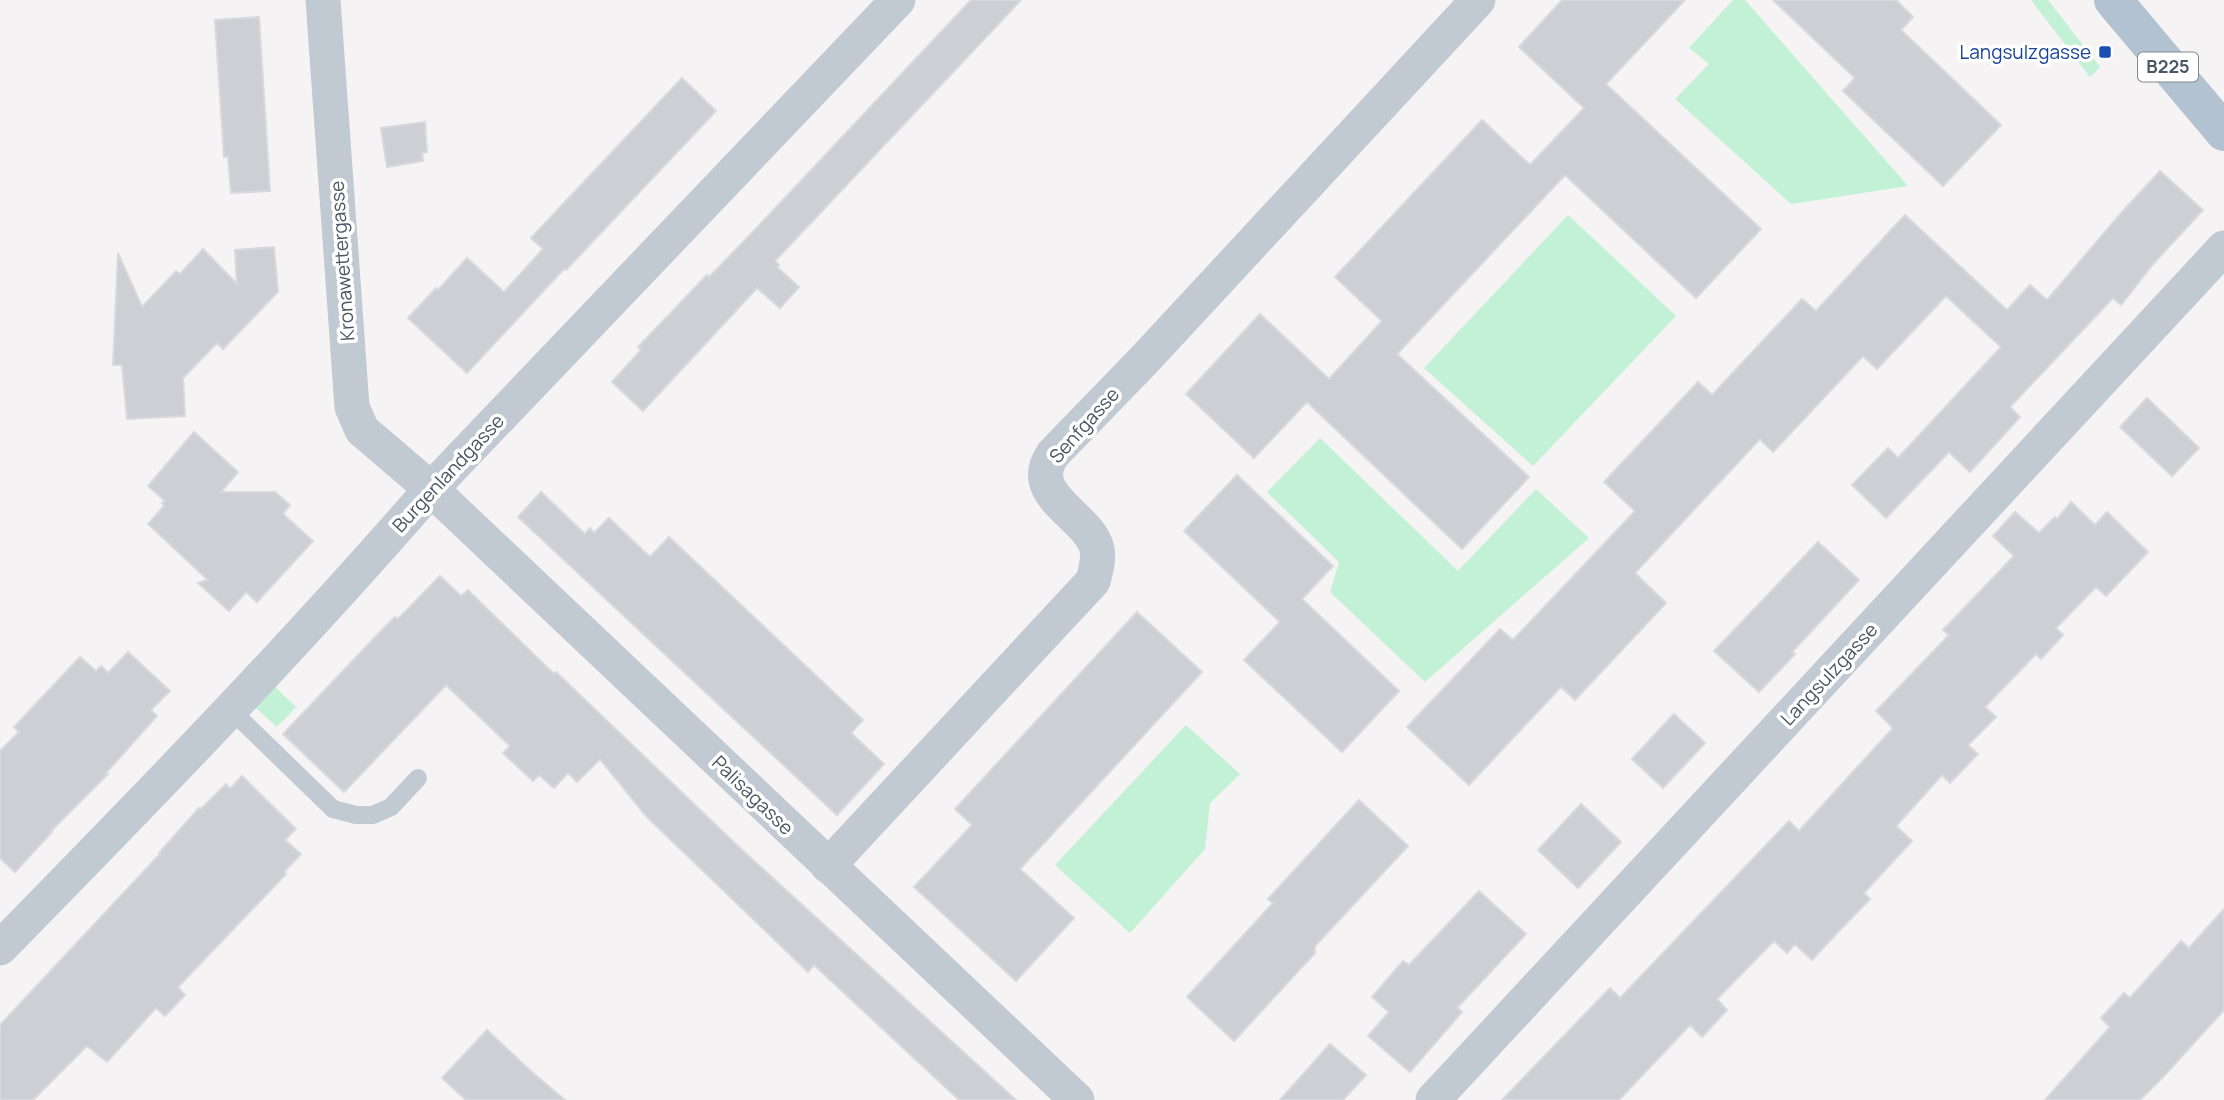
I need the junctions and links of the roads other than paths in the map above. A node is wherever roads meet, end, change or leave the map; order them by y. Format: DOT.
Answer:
graph roads {
  1 [pos="323,0"];
  2 [pos="898,0"];
  3 [pos="1478,0"];
  4 [pos="2113,0"];
  5 [pos="2224,132"];
  6 [pos="2224,248"];
  7 [pos="431,489"];
  8 [pos="231,710"];
  9 [pos="418,778"];
  10 [pos="828,866"];
  11 [pos="0,948"];
  12 [pos="1077,1100"];
  13 [pos="1433,1100"];
  1 -- 7 [label="street, Kronawettergasse"];
  2 -- 7 [label="street, Burgenlandgasse"];
  3 -- 10 [label="street, Senfgasse"];
  4 -- 5 [label="main road, B225"];
  6 -- 13 [label="street, Langsulzgasse"];
  7 -- 8 [label="street, Burgenlandgasse"];
  7 -- 10 [label="street, Palisagasse"];
  8 -- 9 [label="lane"];
  8 -- 11 [label="street, Burgenlandgasse"];
  10 -- 12 [label="street, Palisagasse"];
}
